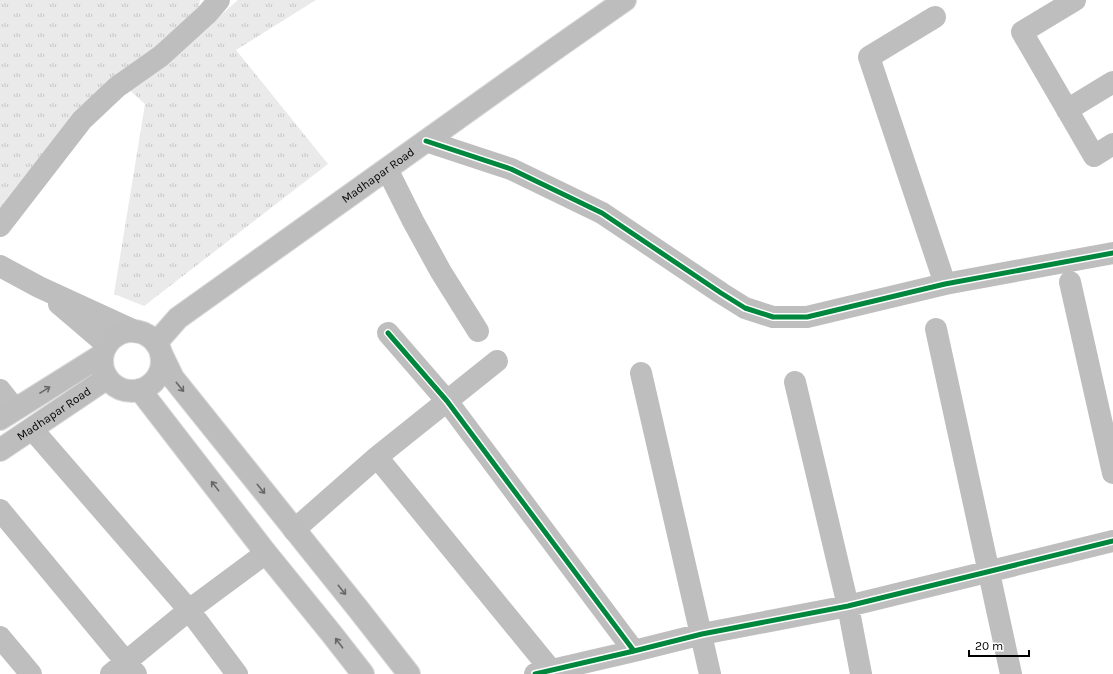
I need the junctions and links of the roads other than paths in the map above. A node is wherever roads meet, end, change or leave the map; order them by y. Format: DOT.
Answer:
graph roads {
  1 [pos="219,0"];
  2 [pos="625,0"];
  3 [pos="1075,0"];
  4 [pos="935,17"];
  5 [pos="1113,82"];
  6 [pos="1067,110"];
  7 [pos="426,140"];
  8 [pos="1113,144"];
  9 [pos="387,169"];
  10 [pos="0,226"];
  11 [pos="1113,253"];
  12 [pos="0,266"];
  13 [pos="1070,282"];
  14 [pos="945,284"];
  15 [pos="39,287"];
  16 [pos="936,329"];
  17 [pos="478,331"];
  18 [pos="388,333"];
  19 [pos="150,341"];
  20 [pos="104,350"];
  21 [pos="497,361"];
  22 [pos="641,373"];
  23 [pos="107,378"];
  24 [pos="795,382"];
  25 [pos="0,390"];
  26 [pos="140,390"];
  27 [pos="447,401"];
  28 [pos="8,414"];
  29 [pos="32,429"];
  30 [pos="0,450"];
  31 [pos="377,457"];
  32 [pos="1113,473"];
  33 [pos="0,510"];
  34 [pos="294,530"];
  35 [pos="1113,541"];
  36 [pos="266,553"];
  37 [pos="989,572"];
  38 [pos="848,606"];
  39 [pos="189,610"];
  40 [pos="702,634"];
  41 [pos="0,637"];
  42 [pos="634,651"];
  43 [pos="586,668"];
  44 [pos="125,670"];
  45 [pos="543,672"];
  46 [pos="31,674"];
  47 [pos="238,674"];
  48 [pos="363,674"];
  49 [pos="409,674"];
  50 [pos="710,674"];
  51 [pos="862,674"];
  52 [pos="1011,674"];
  1 -- 10 [label="street"];
  2 -- 7 [label="main road, Madhapar Road"];
  3 -- 6 [label="street"];
  4 -- 14 [label="street"];
  5 -- 6 [label="street"];
  6 -- 8 [label="street"];
  7 -- 9 [label="main road, Madhapar Road"];
  7 -- 14 [label="street"];
  9 -- 17 [label="street"];
  9 -- 19 [label="main road, Madhapar Road"];
  11 -- 14 [label="street"];
  12 -- 15 [label="street"];
  13 -- 32 [label="street"];
  15 -- 19 [label="street"];
  15 -- 20 [label="street"];
  16 -- 37 [label="street"];
  18 -- 27 [label="street"];
  19 -- 20 [label="main road"];
  19 -- 26 [label="main road"];
  19 -- 34 [label="main road, one-way"];
  20 -- 23 [label="main road"];
  28 -- 20 [label="main road, Madhapar Road, one-way"];
  21 -- 27 [label="street"];
  22 -- 40 [label="street"];
  23 -- 26 [label="main road"];
  23 -- 29 [label="main road, Madhapar Road"];
  24 -- 38 [label="street"];
  25 -- 28 [label="street"];
  36 -- 26 [label="main road, one-way"];
  27 -- 31 [label="street"];
  27 -- 42 [label="street"];
  29 -- 30 [label="main road, Madhapar Road"];
  29 -- 39 [label="street"];
  31 -- 34 [label="street"];
  31 -- 45 [label="street"];
  33 -- 44 [label="street"];
  34 -- 49 [label="main road, one-way"];
  35 -- 37 [label="street"];
  36 -- 39 [label="street"];
  48 -- 36 [label="main road, one-way"];
  37 -- 38 [label="street"];
  37 -- 52 [label="street"];
  38 -- 40 [label="street"];
  38 -- 51 [label="street"];
  39 -- 44 [label="street"];
  39 -- 47 [label="street"];
  40 -- 42 [label="street"];
  40 -- 50 [label="street"];
  41 -- 46 [label="street"];
  42 -- 43 [label="street"];
  43 -- 45 [label="street"];
}
